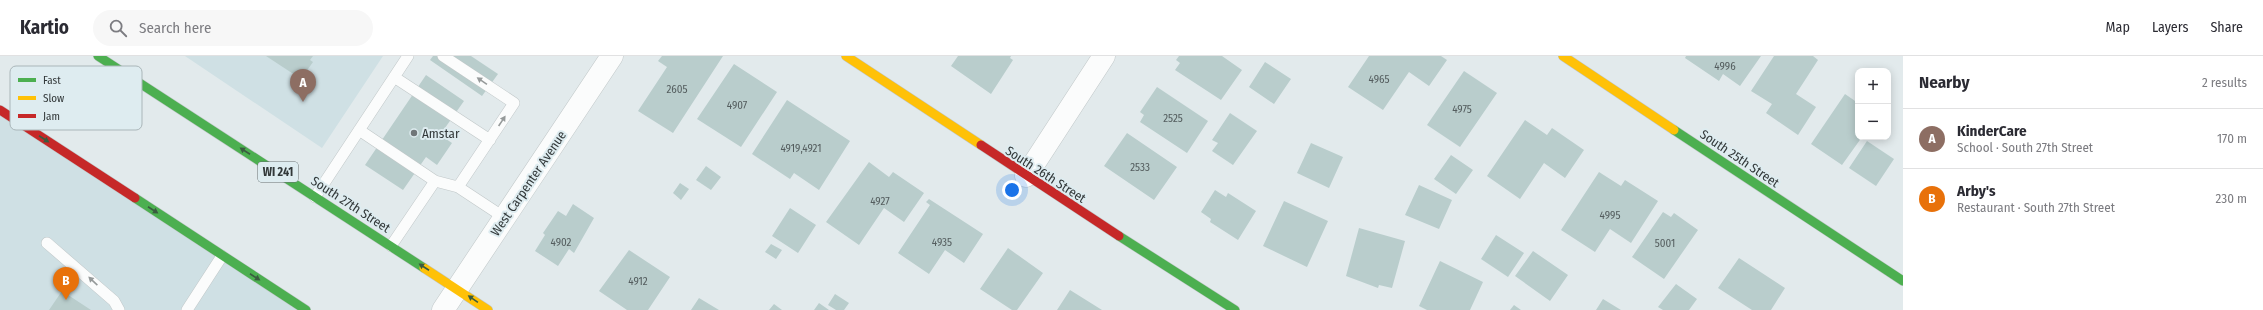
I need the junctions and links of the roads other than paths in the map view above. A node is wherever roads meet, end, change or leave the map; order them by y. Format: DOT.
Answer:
graph roads {
  1 [pos="98,56"];
  2 [pos="408,56"];
  3 [pos="443,56"];
  4 [pos="612,56"];
  5 [pos="846,56"];
  6 [pos="1104,56"];
  7 [pos="1563,56"];
  8 [pos="113,66"];
  9 [pos="394,77"];
  10 [pos="142,85"];
  11 [pos="0,110"];
  12 [pos="10,117"];
  13 [pos="30,130"];
  14 [pos="359,130"];
  15 [pos="490,140"];
  16 [pos="1026,176"];
  17 [pos="435,181"];
  18 [pos="458,187"];
  19 [pos="315,197"];
  20 [pos="505,218"];
  21 [pos="47,242"];
  22 [pos="392,246"];
  23 [pos="222,256"];
  24 [pos="1903,281"];
  25 [pos="457,288"];
  26 [pos="119,310"];
  27 [pos="187,310"];
  28 [pos="306,310"];
  29 [pos="443,310"];
  30 [pos="488,310"];
  31 [pos="1235,310"];
  8 -- 1 [label="street, South 27th Street / WI 241, one-way"];
  2 -- 9 [label="lane"];
  15 -- 3 [label="lane, one-way"];
  4 -- 20 [label="street, West Carpenter Avenue"];
  5 -- 16 [label="street, South 26th Street"];
  6 -- 16 [label="street"];
  7 -- 24 [label="street, South 25th Street"];
  9 -- 14 [label="lane"];
  9 -- 15 [label="lane"];
  19 -- 10 [label="street, South 27th Street / WI 241, one-way"];
  11 -- 12 [label="street, one-way"];
  13 -- 23 [label="street, one-way"];
  14 -- 17 [label="lane"];
  14 -- 19 [label="lane"];
  15 -- 18 [label="lane"];
  16 -- 31 [label="street, South 26th Street"];
  17 -- 18 [label="lane"];
  17 -- 22 [label="lane"];
  18 -- 20 [label="lane"];
  19 -- 22 [label="street, South 27th Street / WI 241"];
  20 -- 25 [label="street, West Carpenter Avenue"];
  26 -- 21 [label="lane, one-way"];
  25 -- 22 [label="street, South 27th Street / WI 241, one-way"];
  23 -- 27 [label="lane"];
  23 -- 28 [label="street, one-way"];
  25 -- 29 [label="street, West Carpenter Avenue"];
  30 -- 25 [label="street, South 27th Street / WI 241, one-way"];
}
